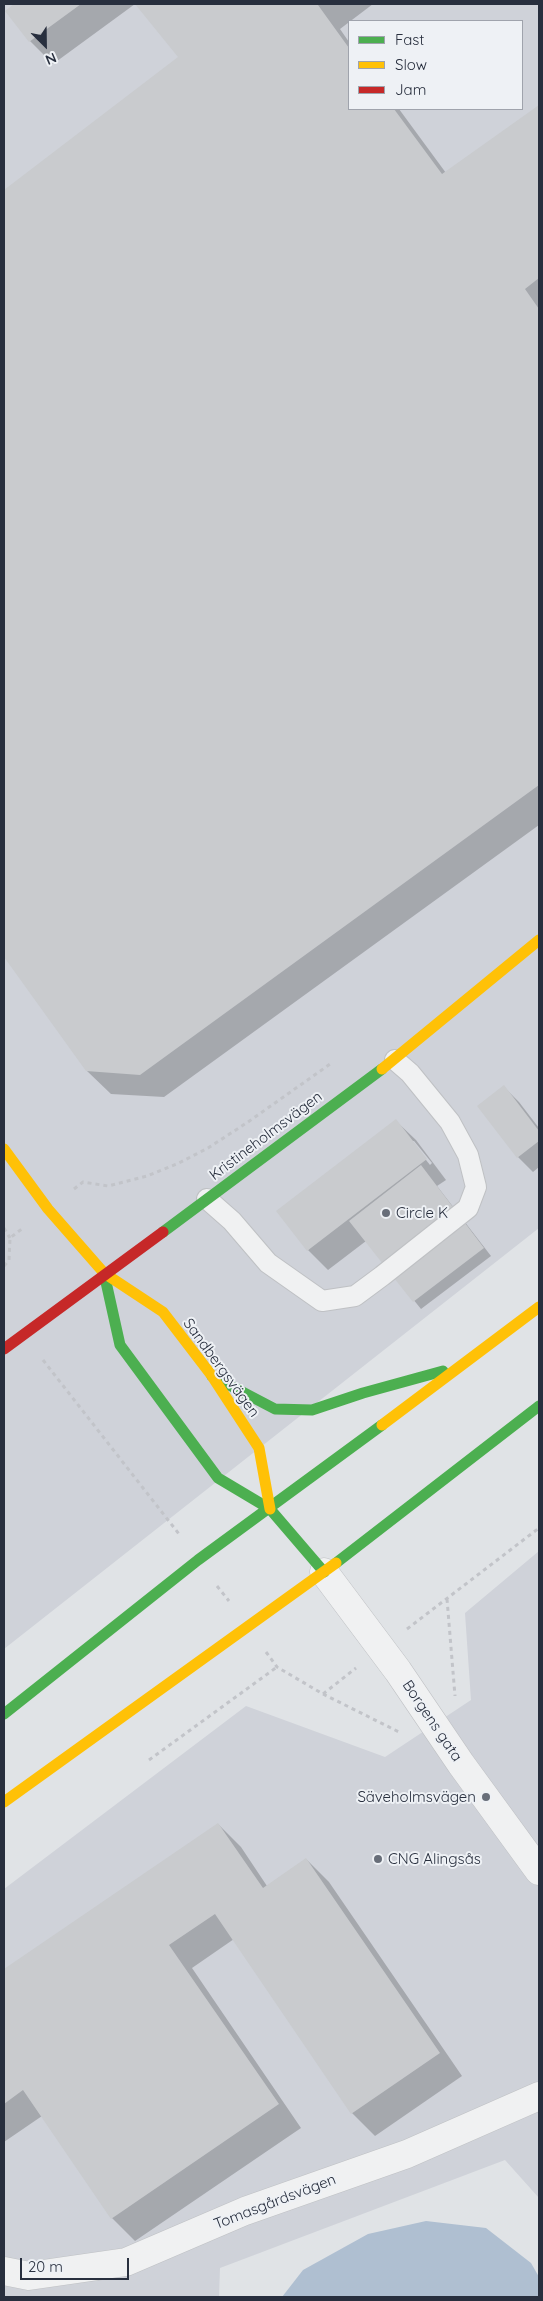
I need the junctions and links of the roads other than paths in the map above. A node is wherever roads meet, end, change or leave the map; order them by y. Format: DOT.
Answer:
graph roads {
  1 [pos="539,940"];
  2 [pos="395,1060"];
  3 [pos="4,1149"];
  4 [pos="207,1199"];
  5 [pos="104,1273"];
  6 [pos="539,1307"];
  7 [pos="4,1349"];
  8 [pos="459,1367"];
  9 [pos="212,1376"];
  10 [pos="539,1406"];
  11 [pos="270,1509"];
  12 [pos="324,1572"];
  13 [pos="4,1714"];
  14 [pos="4,1802"];
  15 [pos="539,1871"];
  16 [pos="539,2096"];
  17 [pos="4,2271"];
  1 -- 2 [label="main road, Kristineholmsvägen"];
  2 -- 4 [label="main road, Kristineholmsvägen"];
  2 -- 4 [label="lane"];
  3 -- 5 [label="main road, Sandbergsvägen"];
  4 -- 5 [label="main road, Kristineholmsvägen"];
  5 -- 7 [label="main road, Kristineholmsvägen"];
  5 -- 9 [label="main road, Sandbergsvägen"];
  5 -- 11 [label="main road, Sandbergsvägen"];
  6 -- 8 [label="main road"];
  8 -- 9 [label="main road"];
  8 -- 11 [label="main road"];
  9 -- 11 [label="main road, Sandbergsvägen"];
  10 -- 12 [label="main road"];
  11 -- 12 [label="main road, Sandbergsvägen"];
  11 -- 13 [label="main road"];
  12 -- 14 [label="main road"];
  12 -- 15 [label="street, Borgens gata"];
  16 -- 17 [label="street, Tomasgårdsvägen"];
}
